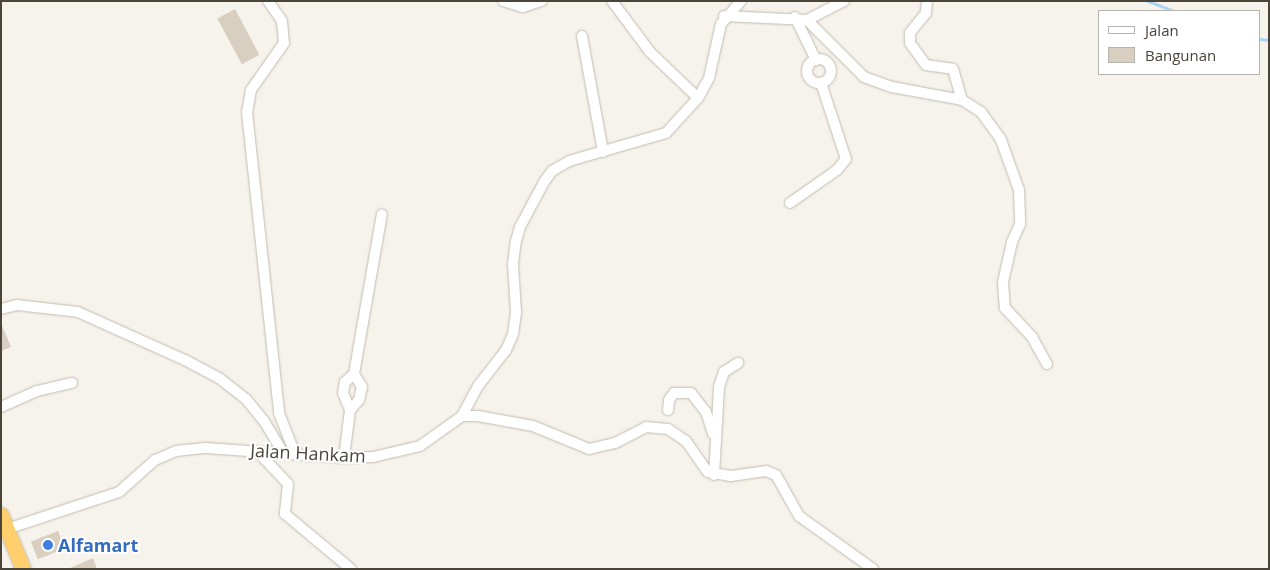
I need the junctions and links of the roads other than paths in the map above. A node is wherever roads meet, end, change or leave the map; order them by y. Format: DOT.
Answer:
graph roads {
  1 [pos="268,1"];
  2 [pos="503,1"];
  3 [pos="542,1"];
  4 [pos="612,1"];
  5 [pos="741,1"];
  6 [pos="844,1"];
  7 [pos="927,1"];
  8 [pos="724,16"];
  9 [pos="795,17"];
  10 [pos="807,20"];
  11 [pos="582,36"];
  12 [pos="816,60"];
  13 [pos="821,83"];
  14 [pos="698,98"];
  15 [pos="962,100"];
  16 [pos="602,152"];
  17 [pos="790,203"];
  18 [pos="382,214"];
  19 [pos="1,309"];
  20 [pos="738,363"];
  21 [pos="1047,364"];
  22 [pos="354,374"];
  23 [pos="72,383"];
  24 [pos="1,407"];
  25 [pos="350,410"];
  26 [pos="668,410"];
  27 [pos="462,416"];
  28 [pos="716,444"];
  29 [pos="259,453"];
  30 [pos="283,453"];
  31 [pos="295,454"];
  32 [pos="344,458"];
  33 [pos="714,475"];
  34 [pos="4,522"];
  35 [pos="23,569"];
  36 [pos="351,569"];
  37 [pos="873,569"];
  1 -- 31 [label="street"];
  2 -- 3 [label="street"];
  4 -- 14 [label="street"];
  5 -- 8 [label="street"];
  6 -- 10 [label="street"];
  7 -- 15 [label="street"];
  8 -- 9 [label="street"];
  8 -- 14 [label="street"];
  9 -- 10 [label="street"];
  9 -- 12 [label="street"];
  10 -- 15 [label="street"];
  11 -- 16 [label="street"];
  12 -- 13 [label="street"];
  12 -- 13 [label="street"];
  13 -- 17 [label="street"];
  14 -- 16 [label="street"];
  15 -- 21 [label="street"];
  16 -- 27 [label="street"];
  18 -- 22 [label="street"];
  19 -- 30 [label="street"];
  20 -- 28 [label="street"];
  22 -- 25 [label="street"];
  22 -- 25 [label="street"];
  23 -- 24 [label="street"];
  25 -- 32 [label="street"];
  26 -- 28 [label="street"];
  27 -- 32 [label="street, Jalan Hankam"];
  27 -- 33 [label="street"];
  28 -- 33 [label="street"];
  29 -- 30 [label="street, Jalan Hankam"];
  29 -- 34 [label="street, Jalan Hankam"];
  29 -- 36 [label="street"];
  30 -- 31 [label="street, Jalan Hankam"];
  31 -- 32 [label="street, Jalan Hankam"];
  33 -- 37 [label="street"];
  34 -- 35 [label="highway"];
}
